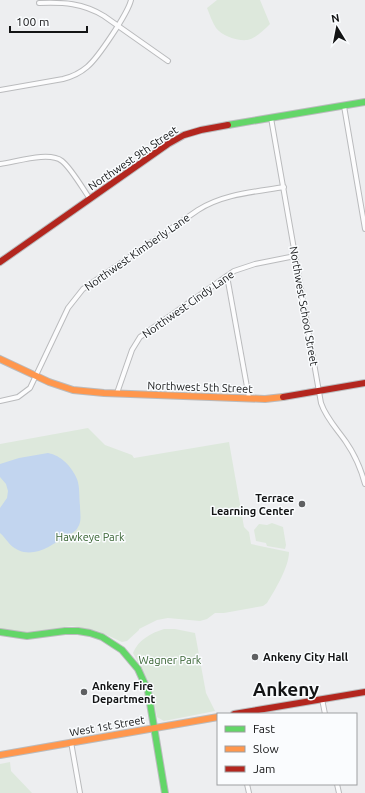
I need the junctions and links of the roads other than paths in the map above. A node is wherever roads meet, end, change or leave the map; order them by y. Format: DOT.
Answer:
graph roads {
  1 [pos="131,0"];
  2 [pos="39,3"];
  3 [pos="118,26"];
  4 [pos="168,61"];
  5 [pos="0,90"];
  6 [pos="365,102"];
  7 [pos="344,106"];
  8 [pos="271,118"];
  9 [pos="0,164"];
  10 [pos="284,187"];
  11 [pos="90,199"];
  12 [pos="365,229"];
  13 [pos="295,256"];
  14 [pos="0,262"];
  15 [pos="227,276"];
  16 [pos="0,359"];
  17 [pos="36,376"];
  18 [pos="365,383"];
  19 [pos="319,391"];
  20 [pos="118,394"];
  21 [pos="249,398"];
  22 [pos="0,402"];
  23 [pos="365,484"];
  24 [pos="0,632"];
  25 [pos="365,692"];
  26 [pos="322,699"];
  27 [pos="241,713"];
  28 [pos="325,713"];
  29 [pos="217,717"];
  30 [pos="153,728"];
  31 [pos="71,742"];
  32 [pos="0,755"];
  33 [pos="80,793"];
  34 [pos="165,793"];
  1 -- 3 [label="street"];
  2 -- 3 [label="street"];
  3 -- 4 [label="street"];
  3 -- 5 [label="street"];
  6 -- 7 [label="street, Northwest 9th Street"];
  7 -- 8 [label="street, Northwest 9th Street"];
  7 -- 12 [label="street"];
  8 -- 10 [label="street, Northwest School Street"];
  8 -- 11 [label="street, Northwest 9th Street"];
  9 -- 11 [label="street"];
  10 -- 13 [label="street, Northwest School Street"];
  10 -- 17 [label="street, Northwest Kimberly Lane"];
  11 -- 14 [label="street, Northwest 9th Street"];
  13 -- 15 [label="street, Northwest Cindy Lane"];
  13 -- 19 [label="street, Northwest School Street"];
  15 -- 20 [label="street, Northwest Cindy Lane"];
  15 -- 21 [label="street"];
  16 -- 17 [label="street, Northwest 5th Street"];
  17 -- 20 [label="street, Northwest 5th Street"];
  17 -- 22 [label="street, Northwest Kimberly Lane"];
  18 -- 19 [label="street, Northwest 5th Street"];
  19 -- 21 [label="street, Northwest 5th Street"];
  19 -- 23 [label="street, Northwest School Street"];
  20 -- 21 [label="street, Northwest 5th Street"];
  24 -- 30 [label="street"];
  25 -- 26 [label="street"];
  26 -- 27 [label="street"];
  26 -- 28 [label="street"];
  29 -- 30 [label="street, West 1st Street"];
  30 -- 31 [label="street, West 1st Street"];
  30 -- 34 [label="street"];
  31 -- 32 [label="street, West 1st Street"];
  31 -- 33 [label="street"];
}
